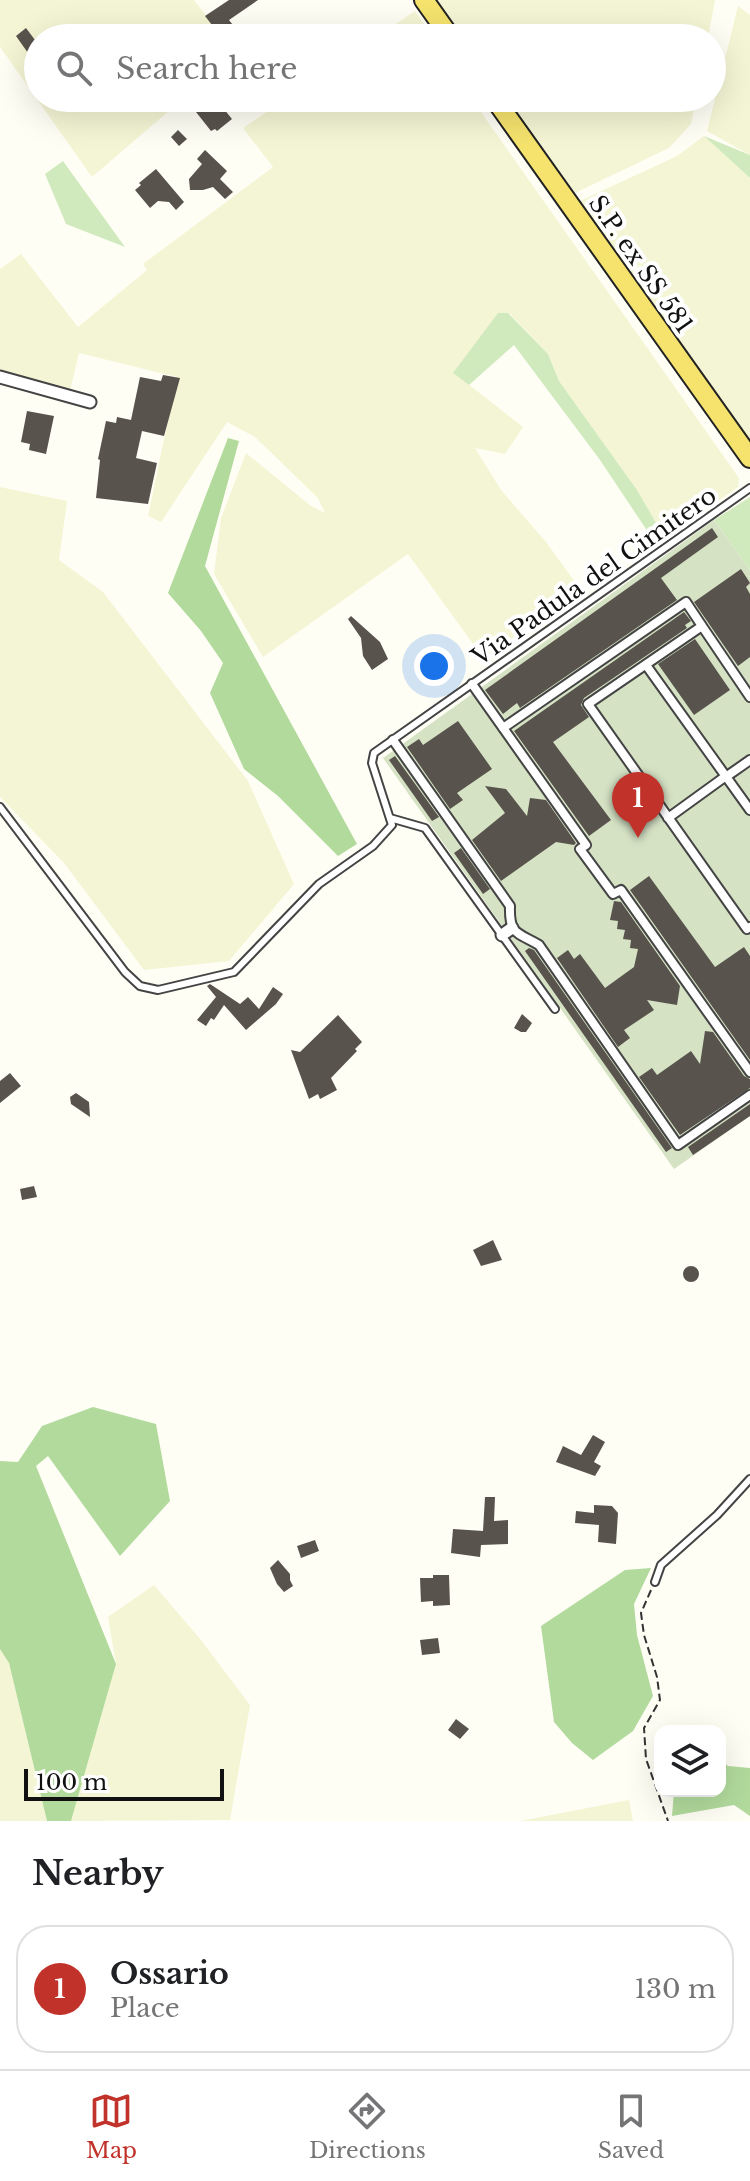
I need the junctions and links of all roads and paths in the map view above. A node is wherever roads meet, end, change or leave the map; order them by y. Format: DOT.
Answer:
graph roads {
  1 [pos="424,0"];
  2 [pos="441,24"];
  3 [pos="504,112"];
  4 [pos="0,377"];
  5 [pos="90,402"];
  6 [pos="750,458"];
  7 [pos="750,488"];
  8 [pos="702,626"];
  9 [pos="646,665"];
  10 [pos="472,684"];
  11 [pos="750,697"];
  12 [pos="503,728"];
  13 [pos="393,740"];
  14 [pos="750,760"];
  15 [pos="728,775"];
  16 [pos="0,807"];
  17 [pos="750,810"];
  18 [pos="390,818"];
  19 [pos="668,818"];
  20 [pos="750,927"];
  21 [pos="507,931"];
  22 [pos="555,1009"];
  23 [pos="750,1072"];
  24 [pos="750,1095"];
  25 [pos="750,1479"];
  26 [pos="655,1582"];
  27 [pos="668,1821"];
  1 -- 2 [label="main road"];
  3 -- 6 [label="main road, S.P. ex SS 581"];
  4 -- 5 [label="street"];
  7 -- 10 [label="lane, Via Padula del Cimitero"];
  8 -- 9 [label="street"];
  8 -- 11 [label="street"];
  8 -- 12 [label="street"];
  9 -- 15 [label="street"];
  9 -- 19 [label="street"];
  10 -- 12 [label="street"];
  10 -- 13 [label="lane, Via Padula del Cimitero"];
  12 -- 23 [label="street"];
  13 -- 18 [label="lane, Via Padula del Cimitero"];
  13 -- 21 [label="street"];
  14 -- 15 [label="street"];
  15 -- 17 [label="street"];
  15 -- 19 [label="street"];
  16 -- 18 [label="lane"];
  18 -- 21 [label="lane"];
  19 -- 20 [label="street"];
  21 -- 22 [label="lane"];
  21 -- 24 [label="street"];
  25 -- 26 [label="lane"];
  26 -- 27 [label="path"];
}
